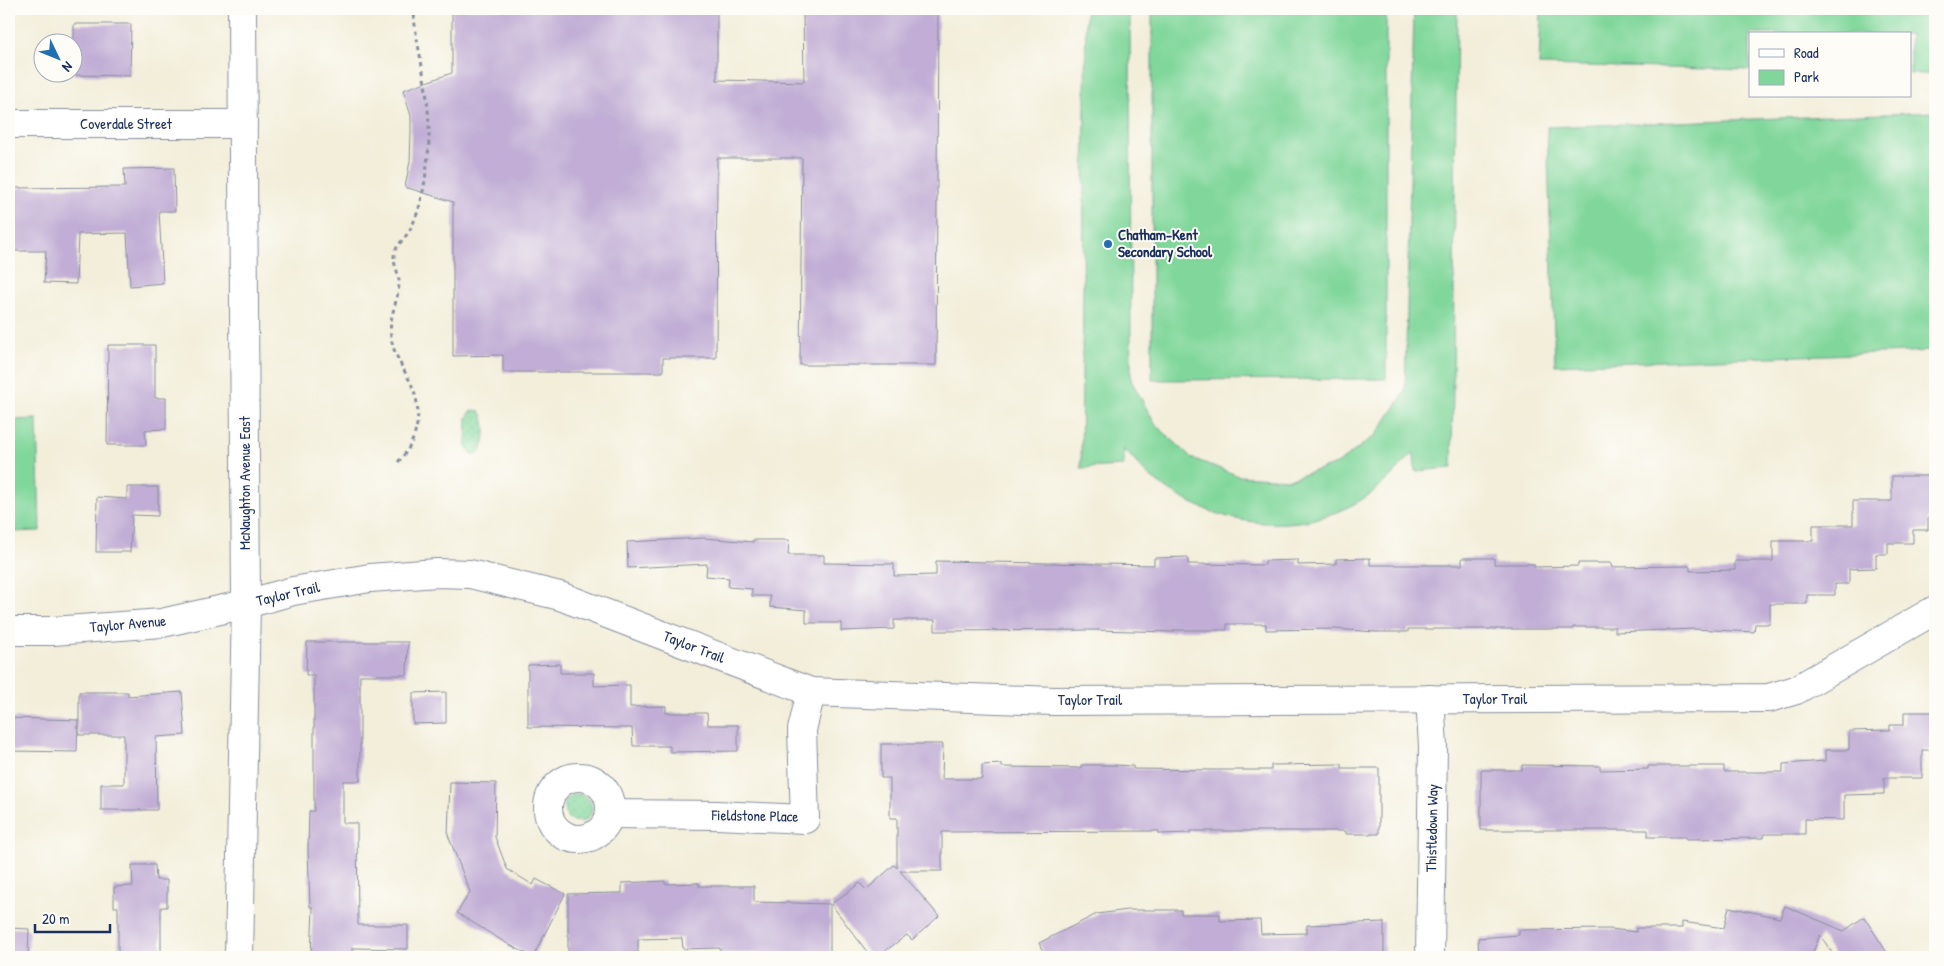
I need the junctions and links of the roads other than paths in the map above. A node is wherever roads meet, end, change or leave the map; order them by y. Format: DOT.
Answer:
graph roads {
  1 [pos="242,9"];
  2 [pos="9,124"];
  3 [pos="243,124"];
  4 [pos="246,604"];
  5 [pos="1935,610"];
  6 [pos="9,631"];
  7 [pos="811,692"];
  8 [pos="1430,699"];
  9 [pos="610,814"];
  10 [pos="239,957"];
  11 [pos="1430,957"];
  1 -- 3 [label="street, McNaughton Avenue East"];
  2 -- 3 [label="street, Coverdale Street"];
  3 -- 4 [label="street, McNaughton Avenue East"];
  4 -- 6 [label="street, Taylor Avenue"];
  4 -- 7 [label="street, Taylor Trail"];
  4 -- 10 [label="street, McNaughton Avenue East"];
  5 -- 8 [label="street, Taylor Trail"];
  7 -- 8 [label="street, Taylor Trail"];
  7 -- 9 [label="street, Fieldstone Place"];
  8 -- 11 [label="street, Thistledown Way"];
}
